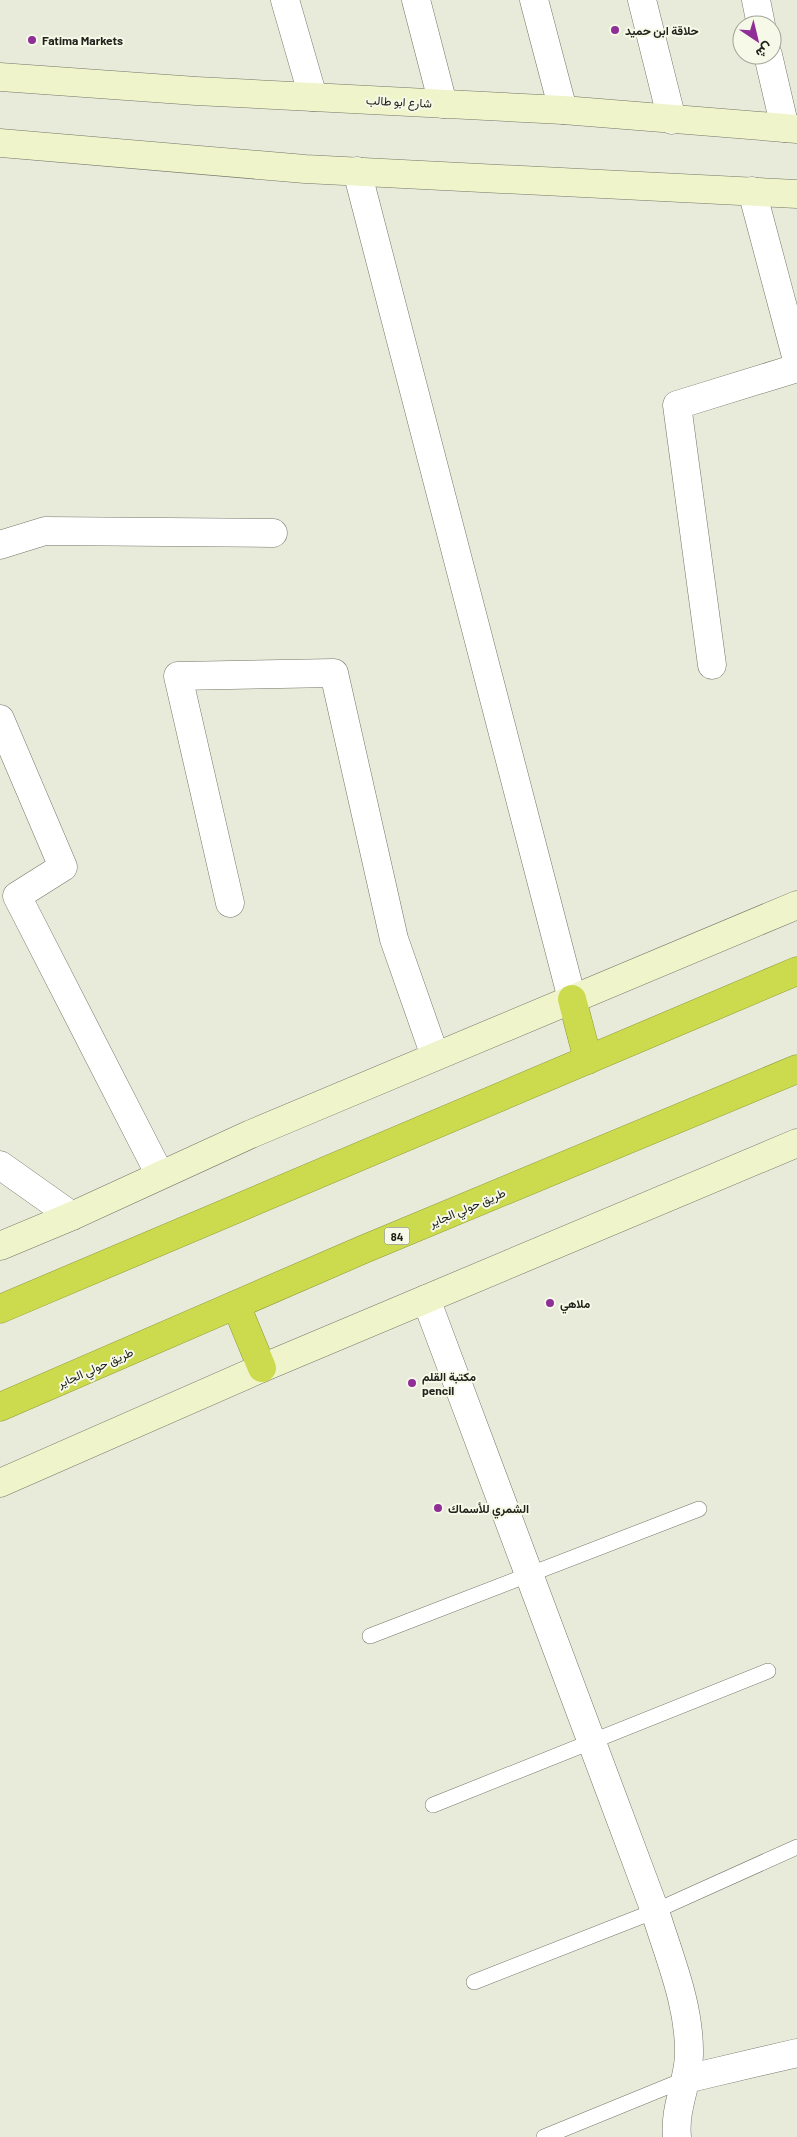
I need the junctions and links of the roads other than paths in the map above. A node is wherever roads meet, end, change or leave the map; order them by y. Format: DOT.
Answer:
graph roads {
  1 [pos="286,0"];
  2 [pos="416,0"];
  3 [pos="534,0"];
  4 [pos="642,0"];
  5 [pos="756,0"];
  6 [pos="760,15"];
  7 [pos="771,65"];
  8 [pos="0,77"];
  9 [pos="313,97"];
  10 [pos="443,104"];
  11 [pos="563,110"];
  12 [pos="672,120"];
  13 [pos="791,129"];
  14 [pos="0,142"];
  15 [pos="357,171"];
  16 [pos="752,191"];
  17 [pos="797,194"];
  18 [pos="797,360"];
  19 [pos="797,368"];
  20 [pos="273,533"];
  21 [pos="0,545"];
  22 [pos="712,665"];
  23 [pos="0,720"];
  24 [pos="230,903"];
  25 [pos="797,905"];
  26 [pos="797,971"];
  27 [pos="572,999"];
  28 [pos="435,1056"];
  29 [pos="588,1060"];
  30 [pos="797,1070"];
  31 [pos="797,1143"];
  32 [pos="0,1165"];
  33 [pos="160,1175"];
  34 [pos="72,1216"];
  35 [pos="0,1246"];
  36 [pos="426,1299"];
  37 [pos="236,1306"];
  38 [pos="0,1309"];
  39 [pos="262,1368"];
  40 [pos="0,1408"];
  41 [pos="0,1483"];
  42 [pos="699,1509"];
  43 [pos="530,1575"];
  44 [pos="370,1636"];
  45 [pos="768,1670"];
  46 [pos="591,1740"];
  47 [pos="433,1805"];
  48 [pos="797,1847"];
  49 [pos="655,1911"];
  50 [pos="474,1982"];
  51 [pos="797,2053"];
  52 [pos="686,2079"];
  53 [pos="544,2137"];
  54 [pos="677,2137"];
  1 -- 9 [label="street"];
  2 -- 10 [label="street"];
  3 -- 11 [label="street"];
  4 -- 12 [label="street"];
  5 -- 6 [label="street"];
  7 -- 13 [label="street"];
  8 -- 9 [label="main road, شارع ابو طالب"];
  9 -- 10 [label="main road, شارع ابو طالب"];
  10 -- 11 [label="main road, شارع ابو طالب"];
  11 -- 12 [label="main road, شارع ابو طالب"];
  12 -- 13 [label="main road, شارع ابو طالب"];
  14 -- 15 [label="main road"];
  15 -- 16 [label="main road"];
  15 -- 27 [label="street"];
  16 -- 17 [label="main road"];
  16 -- 18 [label="street"];
  19 -- 22 [label="street"];
  20 -- 21 [label="street"];
  23 -- 33 [label="street"];
  24 -- 28 [label="street"];
  25 -- 27 [label="main road"];
  26 -- 29 [label="highway"];
  27 -- 28 [label="main road"];
  27 -- 29 [label="highway"];
  28 -- 33 [label="main road"];
  29 -- 38 [label="highway"];
  30 -- 37 [label="highway, طريق حولي الجاير / 84"];
  31 -- 36 [label="main road"];
  32 -- 34 [label="street"];
  33 -- 34 [label="main road"];
  34 -- 35 [label="main road"];
  36 -- 39 [label="main road"];
  36 -- 43 [label="street"];
  37 -- 39 [label="highway"];
  37 -- 40 [label="highway, طريق حولي الجاير / 84"];
  39 -- 41 [label="main road"];
  42 -- 43 [label="lane"];
  43 -- 44 [label="lane"];
  43 -- 46 [label="street"];
  45 -- 46 [label="lane"];
  46 -- 47 [label="lane"];
  46 -- 49 [label="street"];
  48 -- 49 [label="lane"];
  49 -- 50 [label="lane"];
  49 -- 52 [label="street"];
  51 -- 52 [label="street"];
  52 -- 53 [label="lane"];
  52 -- 54 [label="street"];
}
